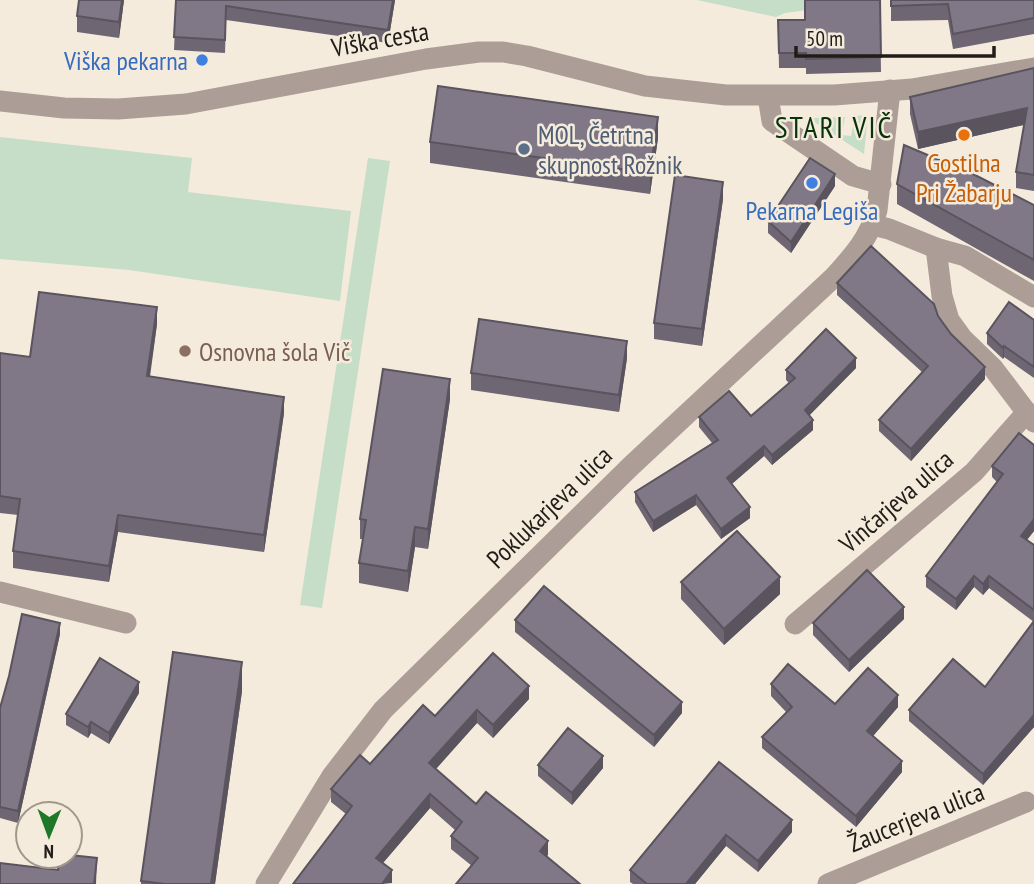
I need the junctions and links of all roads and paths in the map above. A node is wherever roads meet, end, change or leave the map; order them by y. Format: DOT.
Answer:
graph roads {
  1 [pos="1034,68"];
  2 [pos="890,90"];
  3 [pos="768,96"];
  4 [pos="0,101"];
  5 [pos="881,184"];
  6 [pos="873,225"];
  7 [pos="936,248"];
  8 [pos="1034,297"];
  9 [pos="1030,417"];
  10 [pos="0,592"];
  11 [pos="126,623"];
  12 [pos="795,624"];
  13 [pos="1026,802"];
  14 [pos="266,884"];
  15 [pos="828,884"];
  1 -- 2 [label="street, Viška cesta"];
  2 -- 3 [label="street, Viška cesta"];
  2 -- 5 [label="street"];
  3 -- 4 [label="street, Viška cesta"];
  3 -- 5 [label="street"];
  5 -- 6 [label="street, Poklukarjeva ulica"];
  6 -- 7 [label="street"];
  6 -- 14 [label="street, Poklukarjeva ulica"];
  7 -- 8 [label="street"];
  7 -- 9 [label="street"];
  9 -- 12 [label="street, Vinčarjeva ulica"];
  10 -- 11 [label="street"];
  13 -- 15 [label="street, Žaucerjeva ulica"];
}
